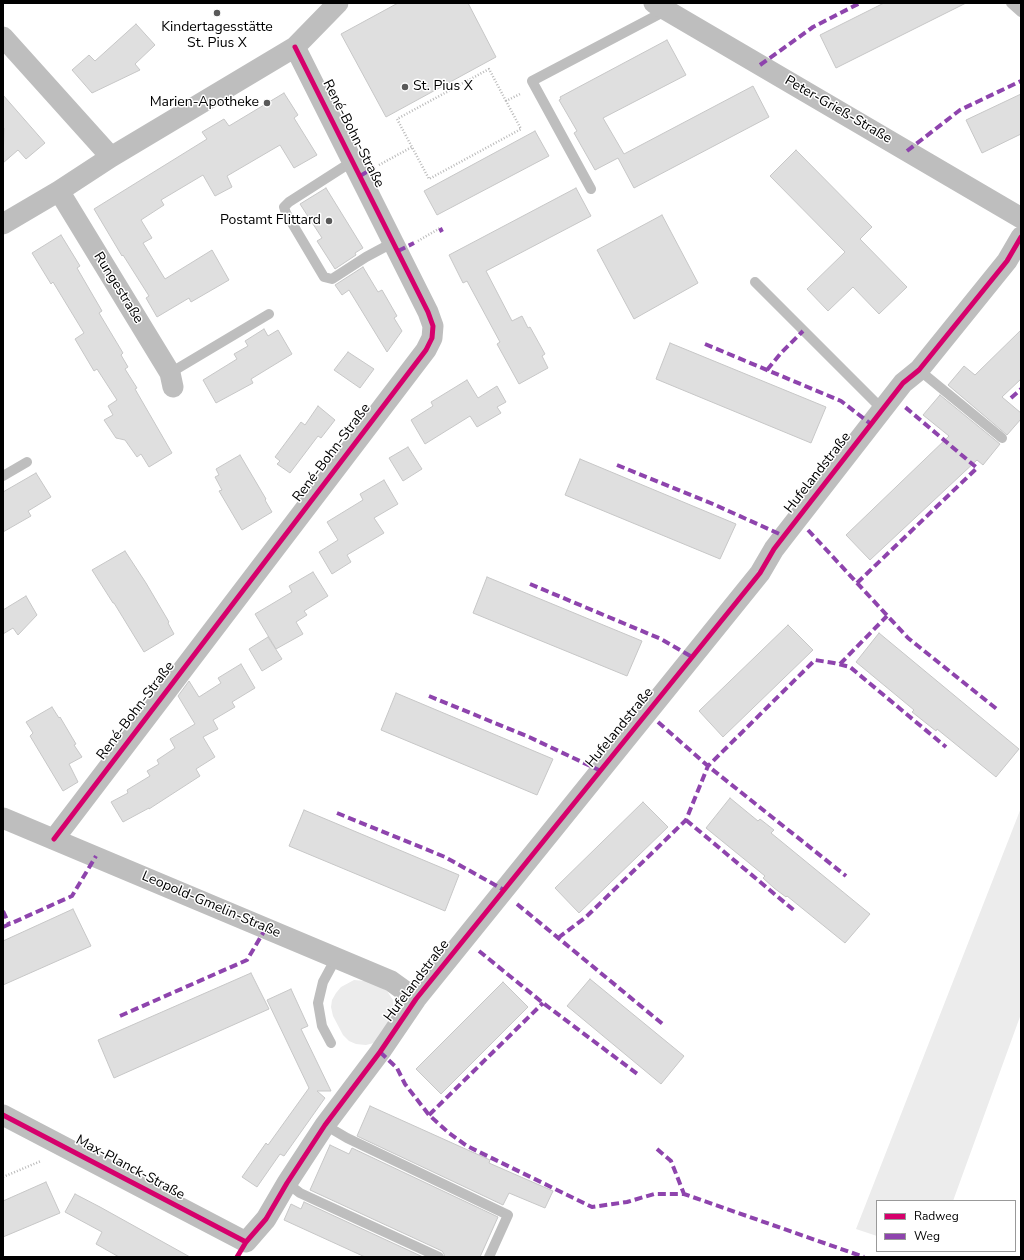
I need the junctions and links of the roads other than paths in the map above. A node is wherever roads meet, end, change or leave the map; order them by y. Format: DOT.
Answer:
graph roads {
  1 [pos="338,3"];
  2 [pos="1011,3"];
  3 [pos="660,7"];
  4 [pos="1021,12"];
  5 [pos="3,37"];
  6 [pos="296,47"];
  7 [pos="111,157"];
  8 [pos="353,161"];
  9 [pos="590,189"];
  10 [pos="59,191"];
  11 [pos="1021,218"];
  12 [pos="3,224"];
  13 [pos="1021,237"];
  14 [pos="404,243"];
  15 [pos="755,282"];
  16 [pos="269,314"];
  17 [pos="919,370"];
  18 [pos="171,380"];
  19 [pos="882,409"];
  20 [pos="1002,438"];
  21 [pos="27,462"];
  22 [pos="3,476"];
  23 [pos="3,818"];
  24 [pos="54,839"];
  25 [pos="336,958"];
  26 [pos="416,999"];
  27 [pos="331,1043"];
  28 [pos="3,1115"];
  29 [pos="325,1125"];
  30 [pos="287,1183"];
  31 [pos="246,1242"];
  32 [pos="439,1257"];
  33 [pos="489,1257"];
  1 -- 6 [label="street"];
  2 -- 4 [label="lane"];
  3 -- 9 [label="lane"];
  3 -- 11 [label="street, Peter-Grieß-Straße"];
  5 -- 7 [label="street"];
  6 -- 7 [label="street"];
  6 -- 8 [label="street, René-Bohn-Straße"];
  7 -- 10 [label="street"];
  8 -- 14 [label="street, René-Bohn-Straße"];
  8 -- 14 [label="lane"];
  10 -- 12 [label="street"];
  10 -- 18 [label="street, Rungestraße"];
  13 -- 17 [label="street, Hufelandstraße"];
  14 -- 24 [label="street, René-Bohn-Straße"];
  15 -- 19 [label="lane"];
  16 -- 18 [label="lane"];
  17 -- 19 [label="street, Hufelandstraße"];
  17 -- 20 [label="lane"];
  19 -- 26 [label="street, Hufelandstraße"];
  21 -- 22 [label="lane"];
  23 -- 24 [label="street, Leopold-Gmelin-Straße"];
  24 -- 25 [label="street, Leopold-Gmelin-Straße"];
  25 -- 26 [label="street, Leopold-Gmelin-Straße"];
  25 -- 27 [label="lane"];
  26 -- 29 [label="street, Hufelandstraße"];
  28 -- 31 [label="street, Max-Planck-Straße"];
  29 -- 30 [label="street, Hufelandstraße"];
  29 -- 33 [label="lane"];
  30 -- 31 [label="street, Hufelandstraße"];
  30 -- 32 [label="lane"];
}
